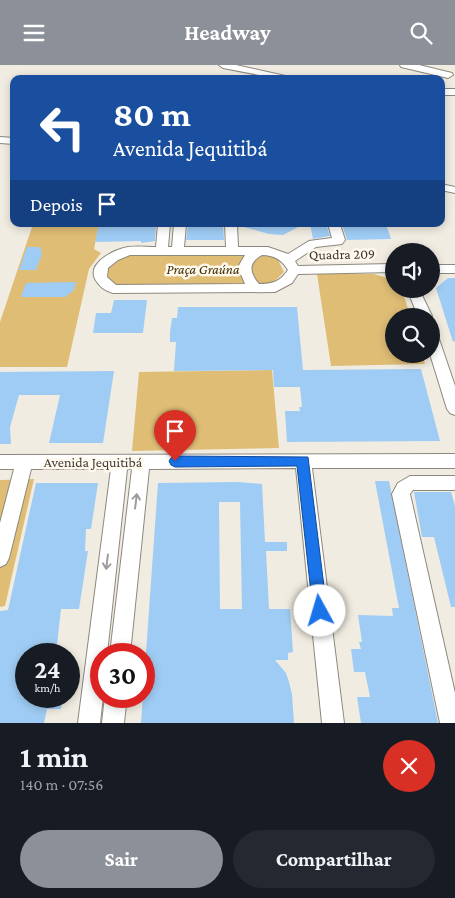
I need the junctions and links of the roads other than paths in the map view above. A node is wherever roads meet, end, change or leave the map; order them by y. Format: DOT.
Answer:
graph roads {
  1 [pos="223,65"];
  2 [pos="405,65"];
  3 [pos="439,65"];
  4 [pos="455,65"];
  5 [pos="274,75"];
  6 [pos="438,75"];
  7 [pos="448,78"];
  8 [pos="164,227"];
  9 [pos="180,227"];
  10 [pos="231,227"];
  11 [pos="335,227"];
  12 [pos="162,251"];
  13 [pos="178,251"];
  14 [pos="232,251"];
  15 [pos="260,251"];
  16 [pos="290,265"];
  17 [pos="385,267"];
  18 [pos="440,269"];
  19 [pos="455,269"];
  20 [pos="255,288"];
  21 [pos="440,360"];
  22 [pos="452,393"];
  23 [pos="455,409"];
  24 [pos="303,461"];
  25 [pos="455,461"];
  26 [pos="24,462"];
  27 [pos="120,462"];
  28 [pos="141,462"];
  29 [pos="0,463"];
  30 [pos="455,483"];
  31 [pos="112,526"];
  32 [pos="133,526"];
  33 [pos="0,558"];
  34 [pos="121,643"];
  35 [pos="115,708"];
  36 [pos="89,723"];
  37 [pos="113,723"];
  38 [pos="333,723"];
  39 [pos="451,723"];
  1 -- 5 [label="street"];
  2 -- 6 [label="main road"];
  3 -- 7 [label="main road"];
  4 -- 7 [label="main road"];
  8 -- 12 [label="street"];
  9 -- 13 [label="street"];
  10 -- 14 [label="street"];
  11 -- 16 [label="street"];
  12 -- 13 [label="street, Quadra 209"];
  12 -- 20 [label="street, Quadra 209"];
  13 -- 14 [label="street, Quadra 209"];
  14 -- 15 [label="street, Quadra 209"];
  15 -- 16 [label="street, Quadra 209"];
  15 -- 20 [label="street"];
  16 -- 17 [label="street, Quadra 209"];
  16 -- 20 [label="street, Quadra 209"];
  18 -- 19 [label="street"];
  21 -- 22 [label="street"];
  22 -- 23 [label="street"];
  24 -- 25 [label="street, Avenida Jequitibá"];
  24 -- 28 [label="street, Avenida Jequitibá"];
  24 -- 38 [label="street"];
  26 -- 27 [label="street, Avenida Jequitibá"];
  26 -- 29 [label="street, Avenida Jequitibá"];
  26 -- 33 [label="street"];
  27 -- 28 [label="street, Avenida Jequitibá"];
  27 -- 31 [label="street"];
  32 -- 28 [label="street, one-way"];
  30 -- 39 [label="street"];
  31 -- 32 [label="street"];
  31 -- 36 [label="street, one-way"];
  32 -- 34 [label="street"];
  35 -- 37 [label="street"];
}
